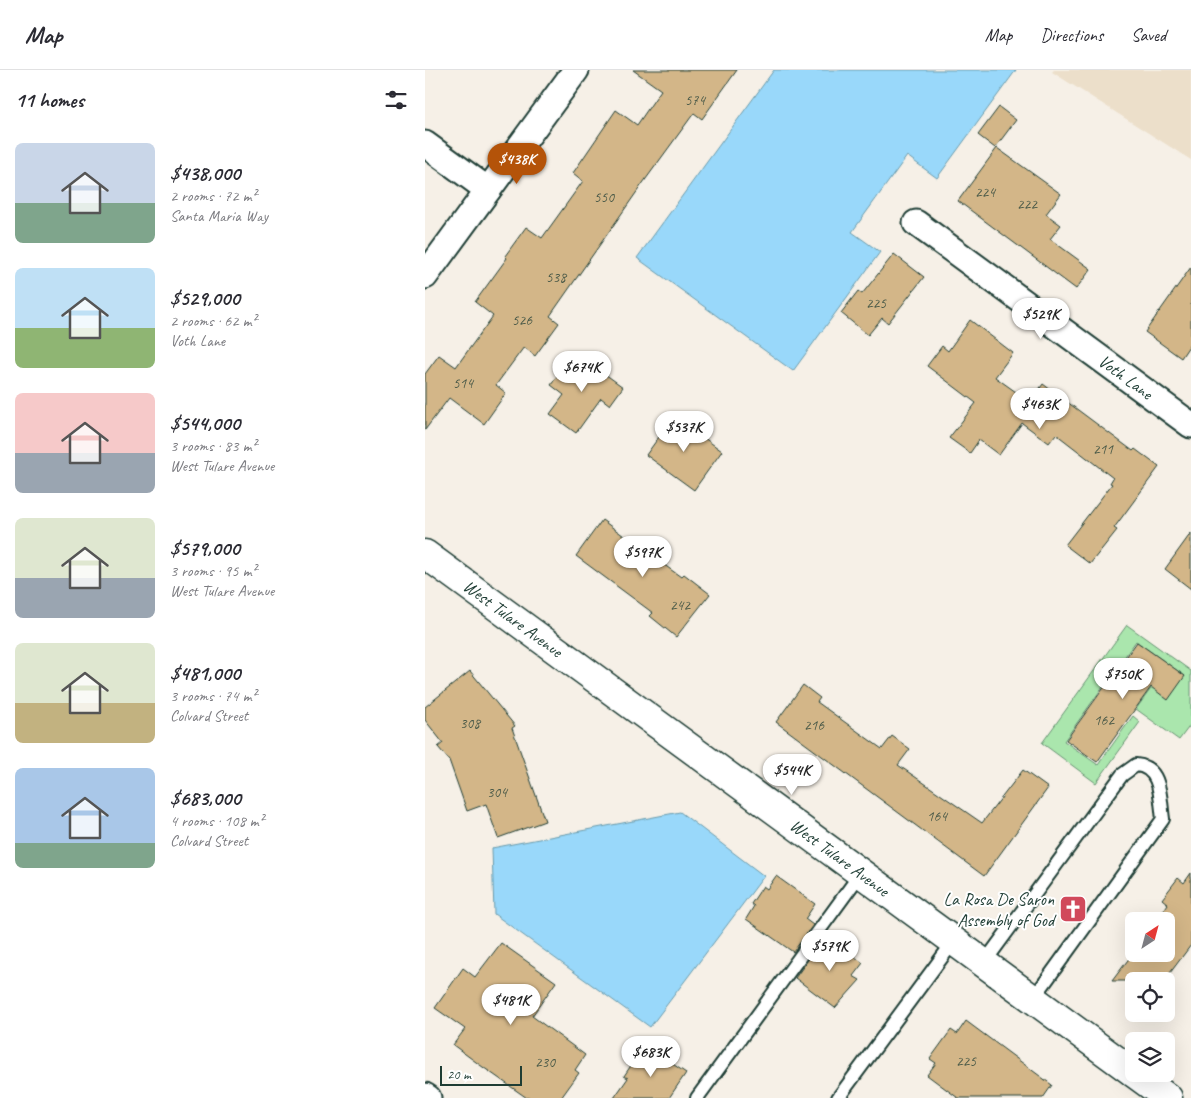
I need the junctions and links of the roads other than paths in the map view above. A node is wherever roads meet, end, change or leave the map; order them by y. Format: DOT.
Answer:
graph roads {
  1 [pos="576,70"];
  2 [pos="425,144"];
  3 [pos="488,190"];
  4 [pos="916,222"];
  5 [pos="425,276"];
  6 [pos="1191,425"];
  7 [pos="425,554"];
  8 [pos="861,873"];
  9 [pos="954,941"];
  10 [pos="984,963"];
  11 [pos="1033,999"];
  12 [pos="1125,1066"];
  13 [pos="1146,1082"];
  14 [pos="425,1096"];
  15 [pos="428,1098"];
  16 [pos="697,1098"];
  17 [pos="838,1098"];
  18 [pos="1168,1098"];
  1 -- 3 [label="street"];
  2 -- 3 [label="street"];
  3 -- 5 [label="street"];
  4 -- 6 [label="street, Voth Lane"];
  7 -- 8 [label="street, West Tulare Avenue"];
  8 -- 9 [label="street, West Tulare Avenue"];
  8 -- 16 [label="lane"];
  9 -- 10 [label="street, West Tulare Avenue"];
  9 -- 17 [label="lane"];
  10 -- 11 [label="street, West Tulare Avenue"];
  10 -- 11 [label="lane"];
  11 -- 12 [label="street, West Tulare Avenue"];
  13 -- 18 [label="street, West Tulare Avenue"];
  14 -- 15 [label="street"];
}
